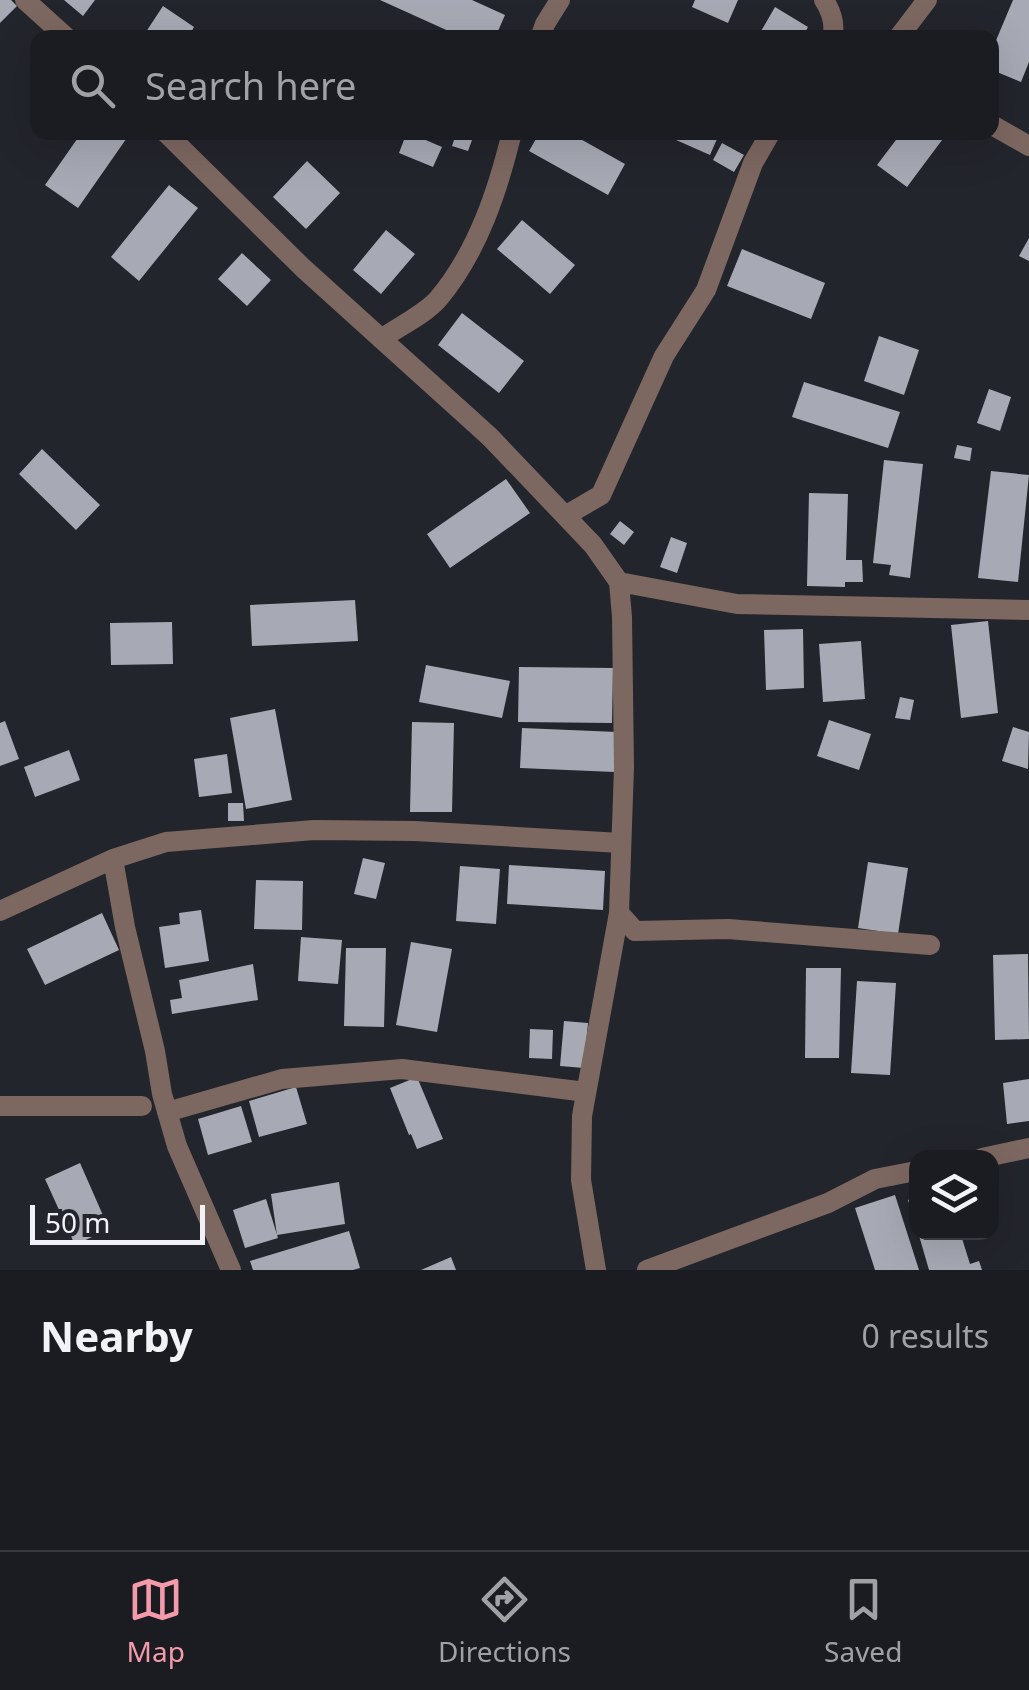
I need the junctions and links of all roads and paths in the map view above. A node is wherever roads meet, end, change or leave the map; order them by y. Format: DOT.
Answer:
graph roads {
  1 [pos="25,0"];
  2 [pos="560,0"];
  3 [pos="824,0"];
  4 [pos="927,0"];
  5 [pos="57,30"];
  6 [pos="543,30"];
  7 [pos="833,30"];
  8 [pos="904,30"];
  9 [pos="999,128"];
  10 [pos="173,140"];
  11 [pos="510,140"];
  12 [pos="766,140"];
  13 [pos="1029,146"];
  14 [pos="381,338"];
  15 [pos="566,516"];
  16 [pos="619,582"];
  17 [pos="1029,610"];
  18 [pos="621,843"];
  19 [pos="113,859"];
  20 [pos="0,911"];
  21 [pos="619,913"];
  22 [pos="930,944"];
  23 [pos="586,1092"];
  24 [pos="0,1106"];
  25 [pos="142,1106"];
  26 [pos="167,1112"];
  27 [pos="1029,1148"];
  28 [pos="999,1154"];
  29 [pos="909,1172"];
  30 [pos="231,1270"];
  31 [pos="596,1270"];
  32 [pos="647,1270"];
  1 -- 5 [label="street"];
  2 -- 6 [label="street"];
  3 -- 7 [label="street"];
  4 -- 8 [label="street"];
  9 -- 13 [label="street"];
  10 -- 14 [label="street"];
  11 -- 14 [label="street"];
  12 -- 15 [label="street"];
  14 -- 15 [label="street"];
  15 -- 16 [label="street"];
  16 -- 17 [label="street"];
  16 -- 18 [label="street"];
  18 -- 19 [label="street"];
  18 -- 21 [label="street"];
  19 -- 20 [label="street"];
  19 -- 26 [label="street"];
  21 -- 22 [label="street"];
  21 -- 23 [label="street"];
  23 -- 26 [label="street"];
  23 -- 31 [label="street"];
  24 -- 25 [label="street"];
  26 -- 30 [label="street"];
  27 -- 28 [label="street"];
  29 -- 32 [label="street"];
}
